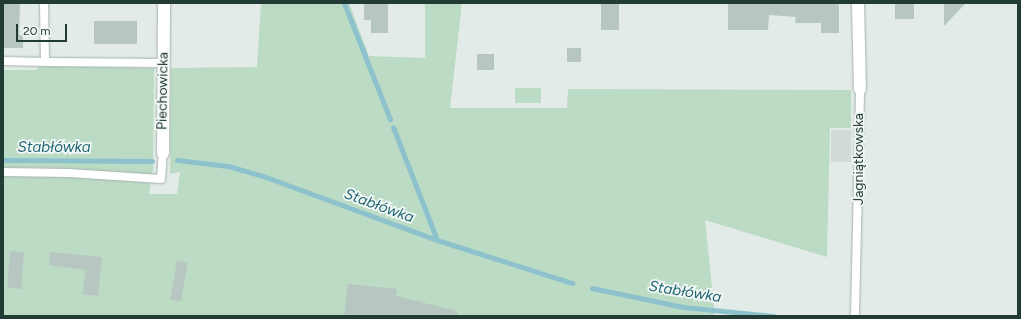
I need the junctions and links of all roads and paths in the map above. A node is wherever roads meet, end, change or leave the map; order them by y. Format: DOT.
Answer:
graph roads {
  1 [pos="44,3"];
  2 [pos="164,3"];
  3 [pos="858,3"];
  4 [pos="3,61"];
  5 [pos="45,62"];
  6 [pos="164,63"];
  7 [pos="860,89"];
  8 [pos="163,153"];
  9 [pos="3,172"];
  10 [pos="855,315"];
  1 -- 5 [label="lane"];
  2 -- 6 [label="street, Piechowicka"];
  3 -- 7 [label="street, Jagniątkowska"];
  4 -- 5 [label="lane"];
  5 -- 6 [label="lane"];
  6 -- 8 [label="street, Piechowicka"];
  7 -- 10 [label="lane, Jagniątkowska"];
  8 -- 9 [label="lane, Piechowicka"];
}
